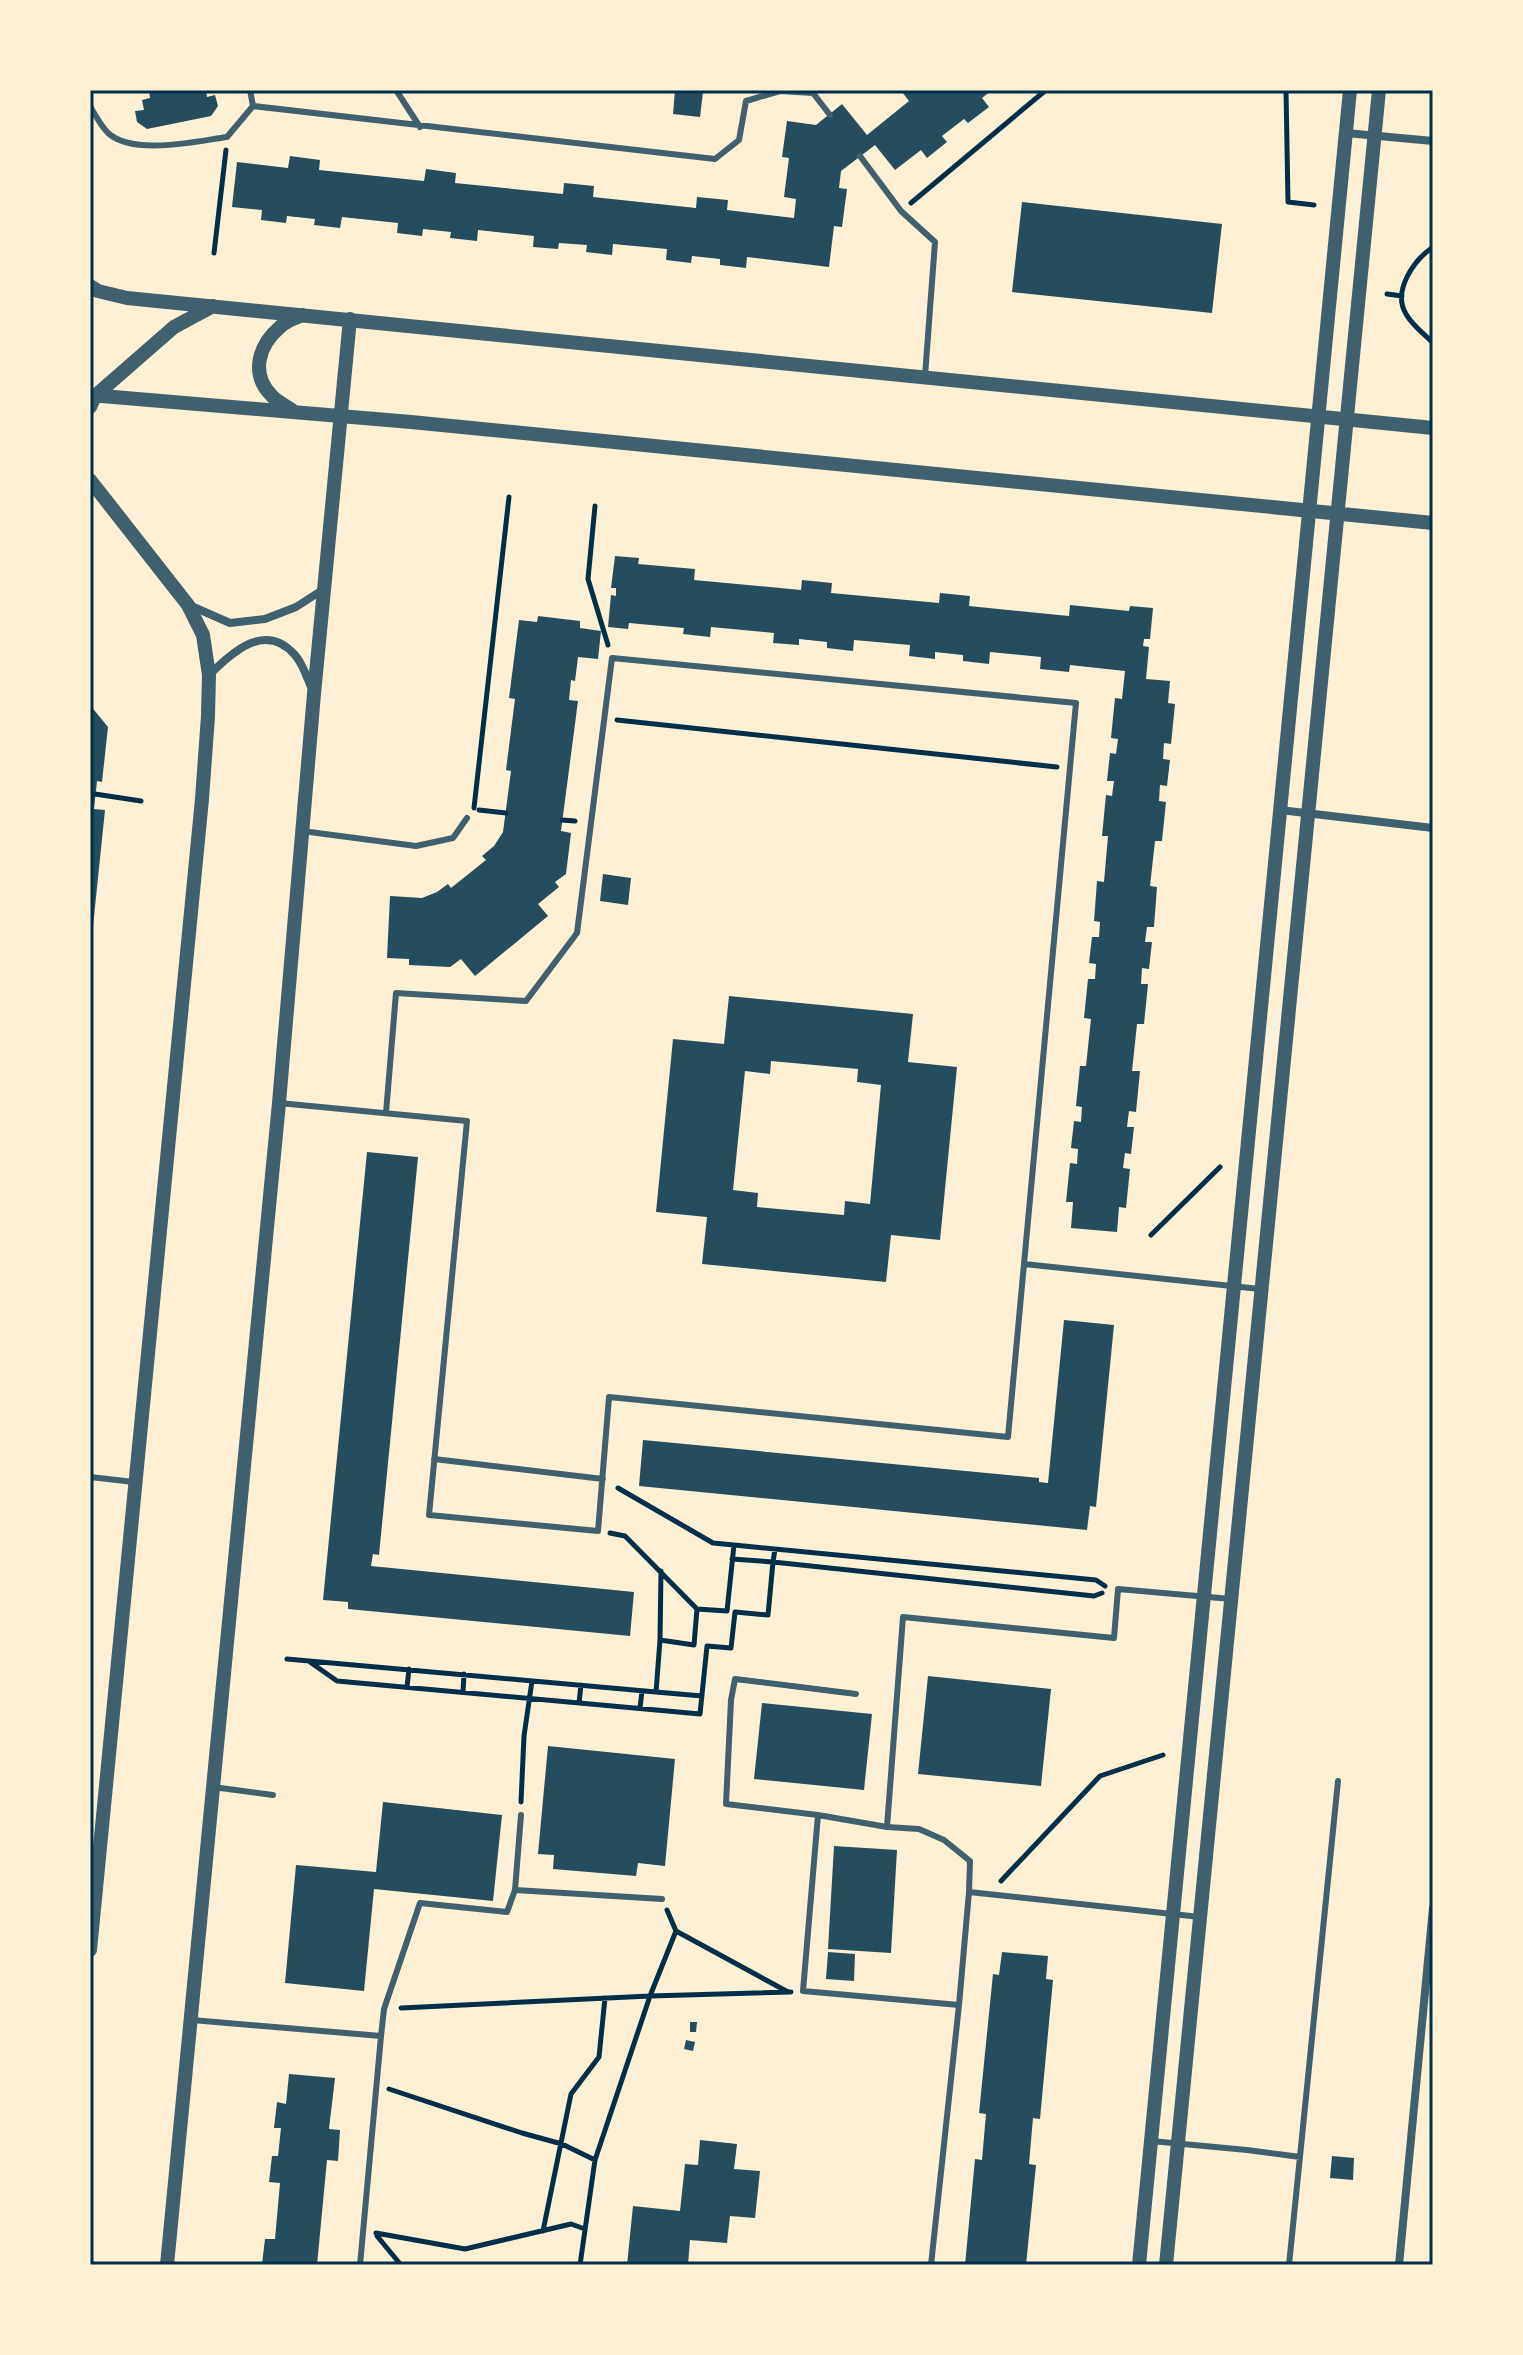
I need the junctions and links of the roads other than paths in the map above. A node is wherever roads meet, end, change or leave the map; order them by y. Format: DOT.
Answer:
graph roads {
  1 [pos="250,90"];
  2 [pos="396,90"];
  3 [pos="1350,90"];
  4 [pos="1379,90"];
  5 [pos="815,91"];
  6 [pos="90,106"];
  7 [pos="253,106"];
  8 [pos="830,115"];
  9 [pos="420,127"];
  10 [pos="1346,133"];
  11 [pos="1374,135"];
  12 [pos="1433,141"];
  13 [pos="860,156"];
  14 [pos="90,286"];
  15 [pos="213,306"];
  16 [pos="303,314"];
  17 [pos="350,319"];
  18 [pos="925,377"];
  19 [pos="92,399"];
  20 [pos="295,412"];
  21 [pos="341,416"];
  22 [pos="1319,416"];
  23 [pos="1347,419"];
  24 [pos="1433,428"];
  25 [pos="90,480"];
  26 [pos="1310,510"];
  27 [pos="1337,513"];
  28 [pos="1433,523"];
  29 [pos="324,589"];
  30 [pos="188,605"];
  31 [pos="209,675"];
  32 [pos="314,694"];
  33 [pos="1280,810"];
  34 [pos="1308,814"];
  35 [pos="467,818"];
  36 [pos="1433,828"];
  37 [pos="302,831"];
  38 [pos="279,1103"];
  39 [pos="386,1113"];
  40 [pos="1024,1264"];
  41 [pos="1234,1286"];
  42 [pos="1262,1289"];
  43 [pos="434,1459"];
  44 [pos="90,1477"];
  45 [pos="603,1479"];
  46 [pos="135,1482"];
  47 [pos="1204,1597"];
  48 [pos="1231,1599"];
  49 [pos="856,1694"];
  50 [pos="1338,1781"];
  51 [pos="213,1787"];
  52 [pos="273,1795"];
  53 [pos="521,1815"];
  54 [pos="818,1815"];
  55 [pos="887,1827"];
  56 [pos="94,1861"];
  57 [pos="515,1890"];
  58 [pos="969,1892"];
  59 [pos="662,1899"];
  60 [pos="1433,1908"];
  61 [pos="1173,1913"];
  62 [pos="1200,1917"];
  63 [pos="90,1950"];
  64 [pos="959,2005"];
  65 [pos="191,2020"];
  66 [pos="381,2036"];
  67 [pos="1151,2141"];
  68 [pos="1178,2144"];
  69 [pos="1300,2157"];
  70 [pos="167,2265"];
  71 [pos="360,2265"];
  72 [pos="931,2265"];
  73 [pos="1139,2265"];
  74 [pos="1166,2265"];
  75 [pos="1289,2265"];
  76 [pos="1399,2265"];
  1 -- 7 [label="lane"];
  2 -- 9 [label="lane"];
  3 -- 10 [label="street"];
  4 -- 11 [label="street"];
  5 -- 8 [label="lane"];
  5 -- 9 [label="lane"];
  6 -- 7 [label="lane"];
  7 -- 9 [label="lane"];
  10 -- 11 [label="street"];
  10 -- 22 [label="street"];
  11 -- 12 [label="street"];
  11 -- 23 [label="street"];
  13 -- 18 [label="lane"];
  14 -- 15 [label="street"];
  15 -- 16 [label="street"];
  15 -- 19 [label="street"];
  16 -- 17 [label="street"];
  16 -- 20 [label="street"];
  17 -- 18 [label="street"];
  17 -- 21 [label="street"];
  18 -- 22 [label="street"];
  19 -- 20 [label="street"];
  20 -- 21 [label="street"];
  21 -- 26 [label="street"];
  21 -- 29 [label="street"];
  22 -- 23 [label="street"];
  22 -- 26 [label="street"];
  23 -- 24 [label="street"];
  23 -- 27 [label="street"];
  25 -- 30 [label="street"];
  26 -- 27 [label="street"];
  26 -- 33 [label="street"];
  27 -- 28 [label="street"];
  27 -- 34 [label="street"];
  29 -- 30 [label="street"];
  29 -- 32 [label="street"];
  30 -- 31 [label="street"];
  31 -- 32 [label="street"];
  31 -- 46 [label="street"];
  32 -- 37 [label="street"];
  33 -- 34 [label="street"];
  33 -- 41 [label="street"];
  34 -- 36 [label="street"];
  34 -- 42 [label="street"];
  35 -- 37 [label="lane"];
  37 -- 38 [label="street"];
  38 -- 39 [label="lane"];
  38 -- 51 [label="street"];
  39 -- 40 [label="lane"];
  39 -- 43 [label="lane"];
  40 -- 41 [label="lane"];
  40 -- 45 [label="lane"];
  41 -- 42 [label="lane"];
  41 -- 47 [label="street"];
  42 -- 48 [label="street"];
  43 -- 45 [label="lane"];
  43 -- 45 [label="lane"];
  44 -- 46 [label="lane"];
  46 -- 56 [label="street"];
  47 -- 48 [label="lane"];
  47 -- 55 [label="lane"];
  47 -- 61 [label="street"];
  48 -- 62 [label="street"];
  49 -- 54 [label="lane"];
  50 -- 69 [label="lane"];
  51 -- 52 [label="lane"];
  51 -- 65 [label="street"];
  53 -- 57 [label="lane"];
  54 -- 55 [label="lane"];
  54 -- 64 [label="lane"];
  55 -- 58 [label="lane"];
  56 -- 63 [label="street"];
  57 -- 59 [label="lane"];
  57 -- 66 [label="lane"];
  58 -- 61 [label="lane"];
  58 -- 64 [label="lane"];
  60 -- 76 [label="street"];
  61 -- 62 [label="lane"];
  61 -- 67 [label="street"];
  62 -- 68 [label="street"];
  64 -- 72 [label="lane"];
  65 -- 66 [label="lane"];
  65 -- 70 [label="street"];
  66 -- 71 [label="lane"];
  67 -- 68 [label="lane"];
  67 -- 73 [label="street"];
  68 -- 69 [label="lane"];
  68 -- 74 [label="street"];
  69 -- 75 [label="lane"];
}
